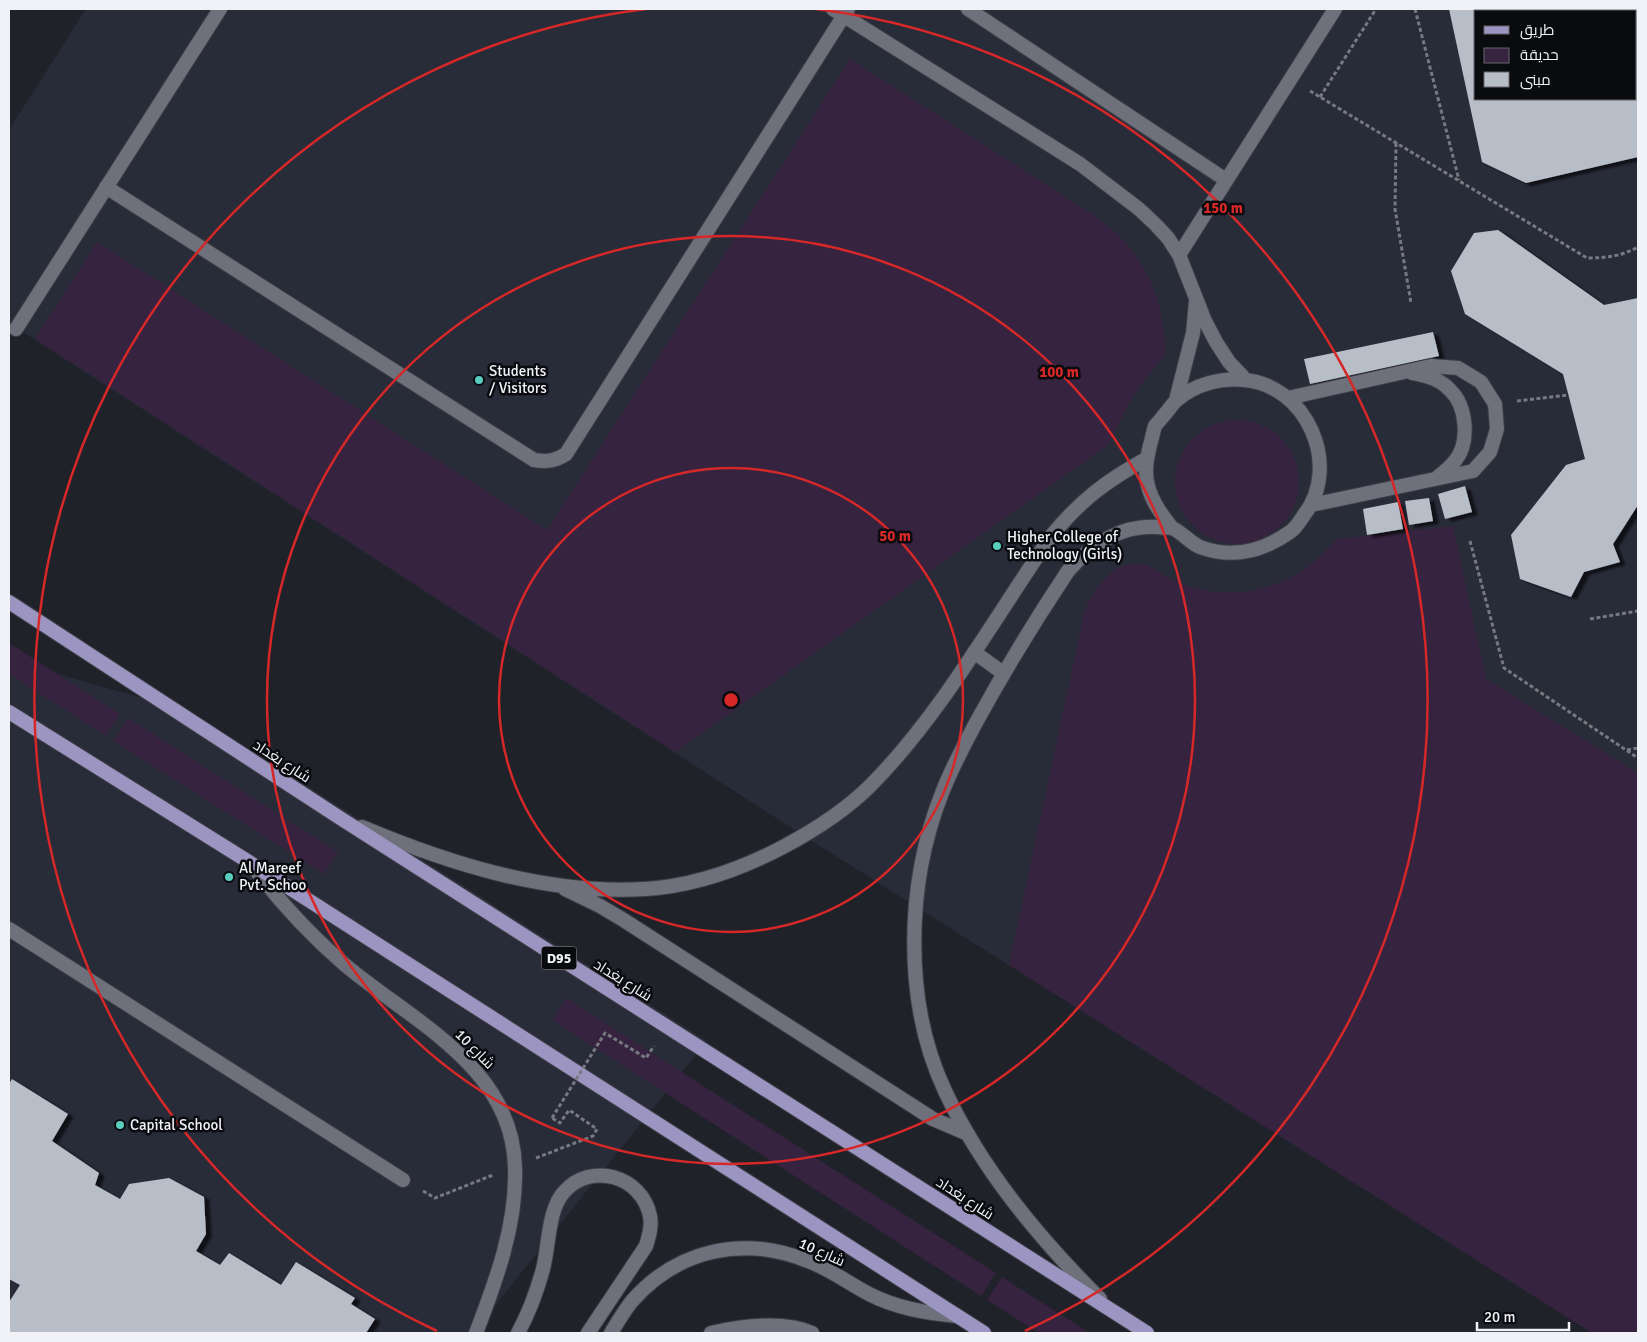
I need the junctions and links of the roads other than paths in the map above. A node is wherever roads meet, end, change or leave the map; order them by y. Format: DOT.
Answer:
graph roads {
  1 [pos="220,9"];
  2 [pos="968,9"];
  3 [pos="1335,9"];
  4 [pos="842,11"];
  5 [pos="1226,180"];
  6 [pos="106,187"];
  7 [pos="1179,255"];
  8 [pos="1197,298"];
  9 [pos="16,329"];
  10 [pos="1404,372"];
  11 [pos="1246,380"];
  12 [pos="1288,398"];
  13 [pos="1176,400"];
  14 [pos="1146,459"];
  15 [pos="1438,478"];
  16 [pos="1311,506"];
  17 [pos="1172,528"];
  18 [pos="9,602"];
  19 [pos="974,652"];
  20 [pos="1003,673"];
  21 [pos="9,712"];
  22 [pos="340,818"];
  23 [pos="249,862"];
  24 [pos="553,884"];
  25 [pos="9,929"];
  26 [pos="968,1134"];
  27 [pos="403,1180"];
  28 [pos="1111,1310"];
  29 [pos="957,1316"];
  30 [pos="476,1333"];
  31 [pos="518,1333"];
  32 [pos="588,1333"];
  33 [pos="611,1333"];
  34 [pos="711,1333"];
  35 [pos="812,1333"];
  36 [pos="984,1333"];
  37 [pos="1146,1333"];
  1 -- 6 [label="street"];
  2 -- 5 [label="street"];
  3 -- 5 [label="street"];
  4 -- 6 [label="street"];
  4 -- 7 [label="street"];
  5 -- 7 [label="street"];
  6 -- 9 [label="street"];
  7 -- 8 [label="street"];
  8 -- 11 [label="street"];
  8 -- 13 [label="street"];
  10 -- 12 [label="street"];
  10 -- 15 [label="street"];
  10 -- 15 [label="street"];
  11 -- 12 [label="street"];
  11 -- 13 [label="street"];
  12 -- 16 [label="street"];
  13 -- 14 [label="street"];
  14 -- 17 [label="street"];
  14 -- 19 [label="street"];
  15 -- 16 [label="street"];
  16 -- 17 [label="street"];
  17 -- 20 [label="street"];
  18 -- 22 [label="main road, شارع بغداد / D95"];
  19 -- 20 [label="street"];
  19 -- 24 [label="street"];
  20 -- 26 [label="street"];
  21 -- 23 [label="main road"];
  22 -- 24 [label="street"];
  22 -- 28 [label="main road, شارع بغداد / D95"];
  23 -- 29 [label="main road"];
  23 -- 30 [label="street, شارع 10"];
  24 -- 26 [label="street"];
  25 -- 27 [label="street"];
  26 -- 28 [label="street"];
  28 -- 37 [label="main road, شارع بغداد / D95"];
  29 -- 33 [label="street, شارع 10"];
  29 -- 36 [label="main road"];
  31 -- 32 [label="street"];
  34 -- 35 [label="street"];
}
